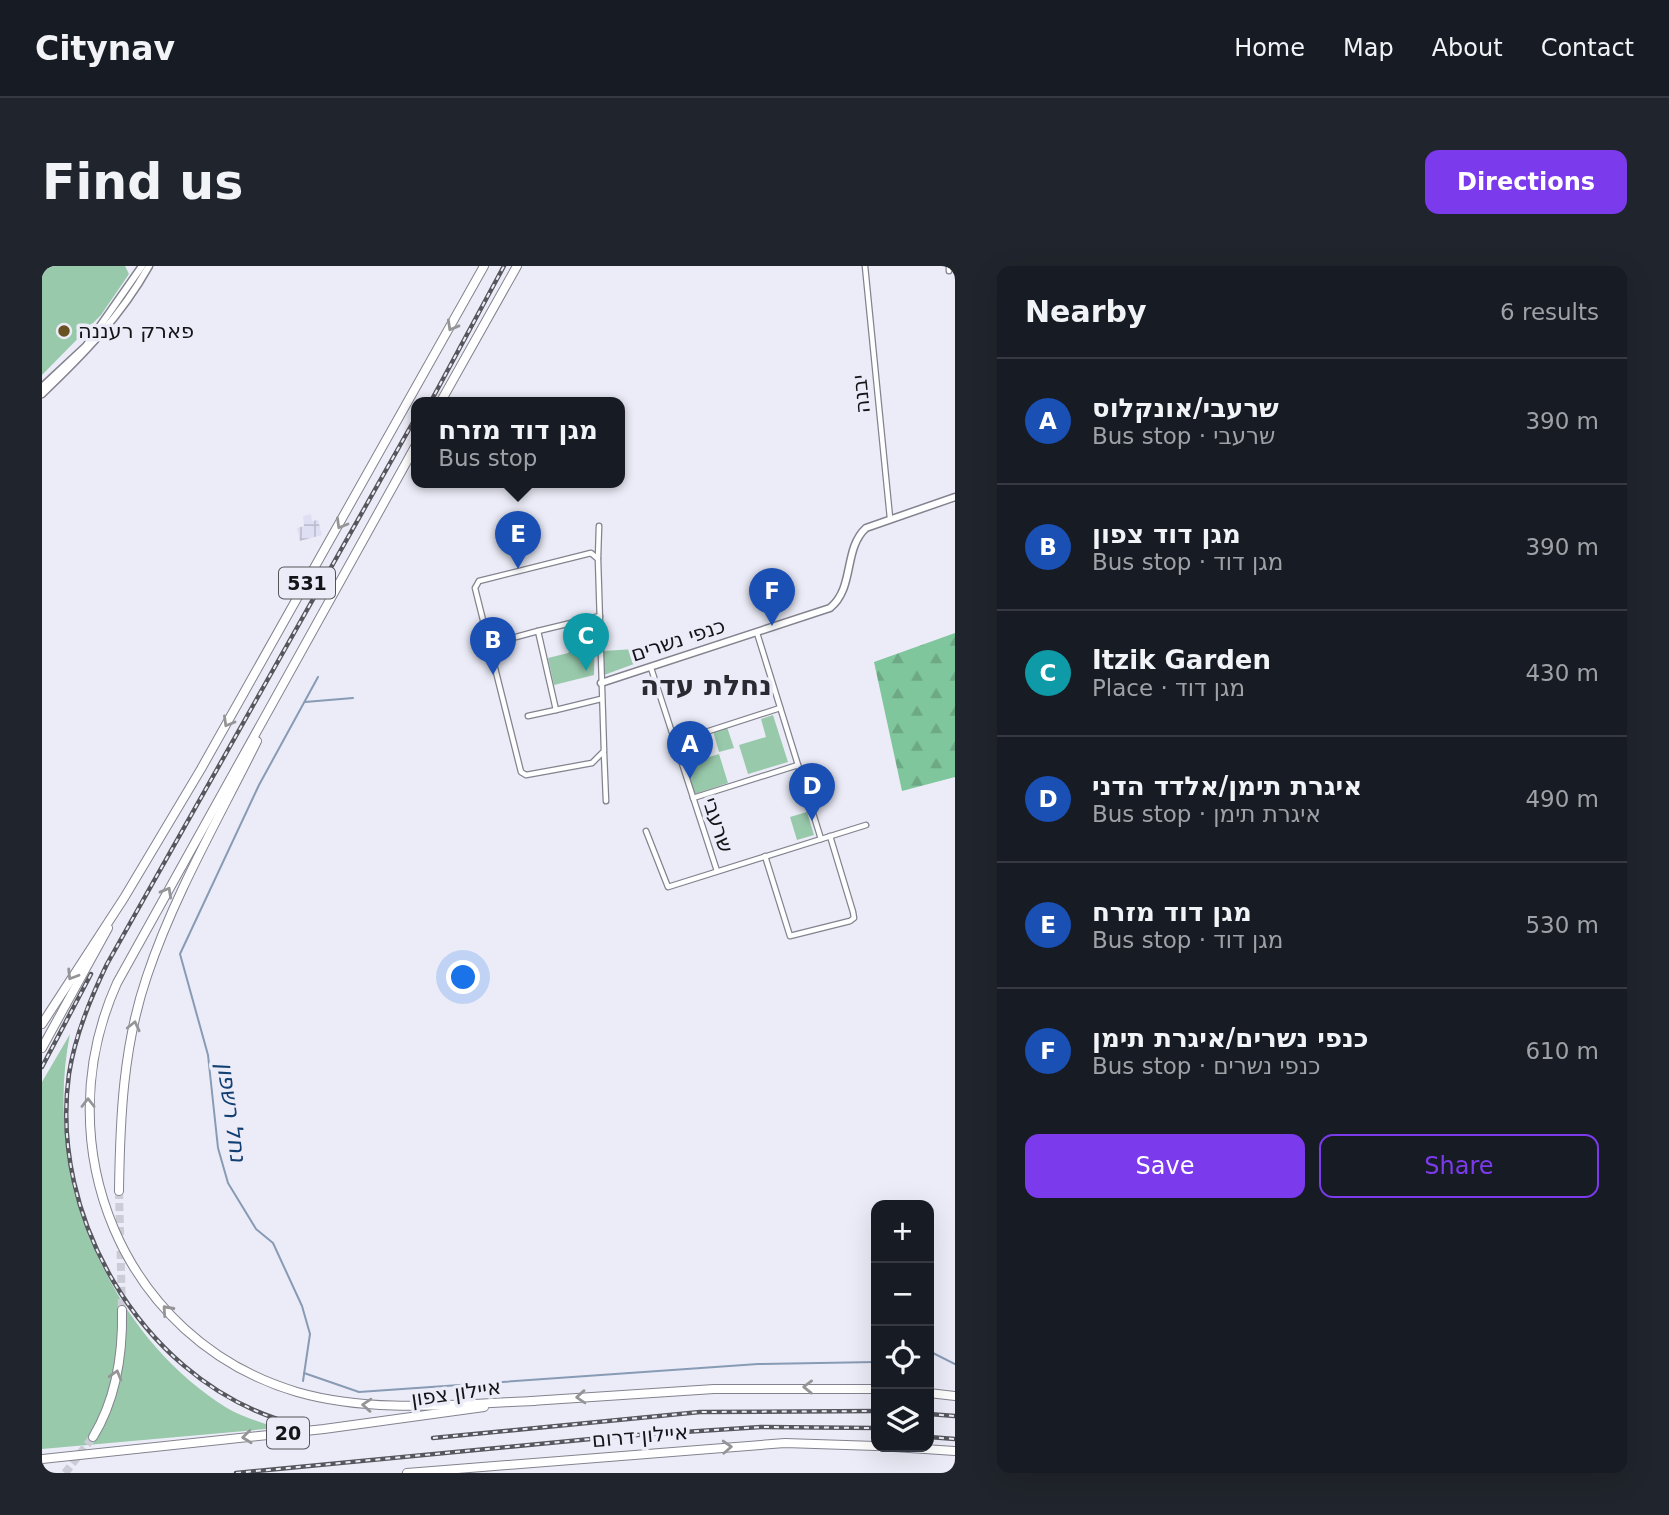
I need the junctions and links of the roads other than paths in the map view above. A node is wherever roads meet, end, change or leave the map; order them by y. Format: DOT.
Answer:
graph roads {
  1 [pos="142,266"];
  2 [pos="149,266"];
  3 [pos="484,266"];
  4 [pos="517,266"];
  5 [pos="865,266"];
  6 [pos="42,387"];
  7 [pos="42,394"];
  8 [pos="443,397"];
  9 [pos="411,454"];
  10 [pos="955,497"];
  11 [pos="890,518"];
  12 [pos="599,526"];
  13 [pos="598,559"];
  14 [pos="600,616"];
  15 [pos="538,631"];
  16 [pos="757,633"];
  17 [pos="516,637"];
  18 [pos="651,667"];
  19 [pos="291,673"];
  20 [pos="601,683"];
  21 [pos="601,699"];
  22 [pos="780,708"];
  23 [pos="556,710"];
  24 [pos="528,716"];
  25 [pos="675,742"];
  26 [pos="604,751"];
  27 [pos="798,765"];
  28 [pos="693,798"];
  29 [pos="606,801"];
  30 [pos="866,825"];
  31 [pos="646,831"];
  32 [pos="830,836"];
  33 [pos="821,839"];
  34 [pos="765,856"];
  35 [pos="717,871"];
  36 [pos="124,898"];
  37 [pos="42,1024"];
  38 [pos="42,1048"];
  39 [pos="119,1191"];
  40 [pos="122,1310"];
  41 [pos="871,1389"];
  42 [pos="934,1394"];
  43 [pos="953,1396"];
  44 [pos="534,1401"];
  45 [pos="93,1437"];
  46 [pos="871,1446"];
  47 [pos="934,1450"];
  48 [pos="955,1451"];
  49 [pos="42,1459"];
  50 [pos="512,1464"];
  51 [pos="407,1473"];
  52 [pos="444,1473"];
  1 -- 6 [label="street"];
  2 -- 7 [label="street"];
  3 -- 36 [label="highway, 531, one-way"];
  4 -- 8 [label="highway"];
  5 -- 11 [label="street, יבנה"];
  9 -- 19 [label="highway, 531"];
  10 -- 11 [label="street, כנפי נשרים"];
  11 -- 16 [label="street, כנפי נשרים"];
  12 -- 13 [label="street"];
  13 -- 14 [label="street"];
  13 -- 26 [label="street"];
  14 -- 15 [label="street"];
  14 -- 20 [label="street"];
  15 -- 17 [label="street"];
  15 -- 23 [label="street"];
  16 -- 18 [label="street, כנפי נשרים"];
  16 -- 22 [label="street"];
  18 -- 20 [label="street, כנפי נשרים"];
  18 -- 25 [label="street, שרעבי"];
  39 -- 19 [label="highway, one-way"];
  44 -- 19 [label="highway, one-way"];
  20 -- 21 [label="street"];
  21 -- 23 [label="street"];
  21 -- 26 [label="street"];
  22 -- 25 [label="street"];
  22 -- 27 [label="street"];
  23 -- 24 [label="street"];
  25 -- 28 [label="street, שרעבי"];
  26 -- 29 [label="street"];
  27 -- 28 [label="street"];
  27 -- 33 [label="street"];
  28 -- 35 [label="street, שרעבי"];
  30 -- 32 [label="street"];
  31 -- 35 [label="street"];
  32 -- 33 [label="street"];
  32 -- 34 [label="street"];
  33 -- 34 [label="street"];
  34 -- 35 [label="street"];
  36 -- 37 [label="highway, one-way"];
  36 -- 38 [label="highway, 531"];
  45 -- 40 [label="highway, one-way"];
  41 -- 44 [label="highway, איילון צפון / 20, one-way"];
  42 -- 43 [label="highway"];
  44 -- 49 [label="highway, איילון צפון / 20, one-way"];
  50 -- 46 [label="highway, איילון דרום, one-way"];
  47 -- 48 [label="highway"];
  50 -- 51 [label="highway, איילון דרום"];
  50 -- 52 [label="highway"];
}
